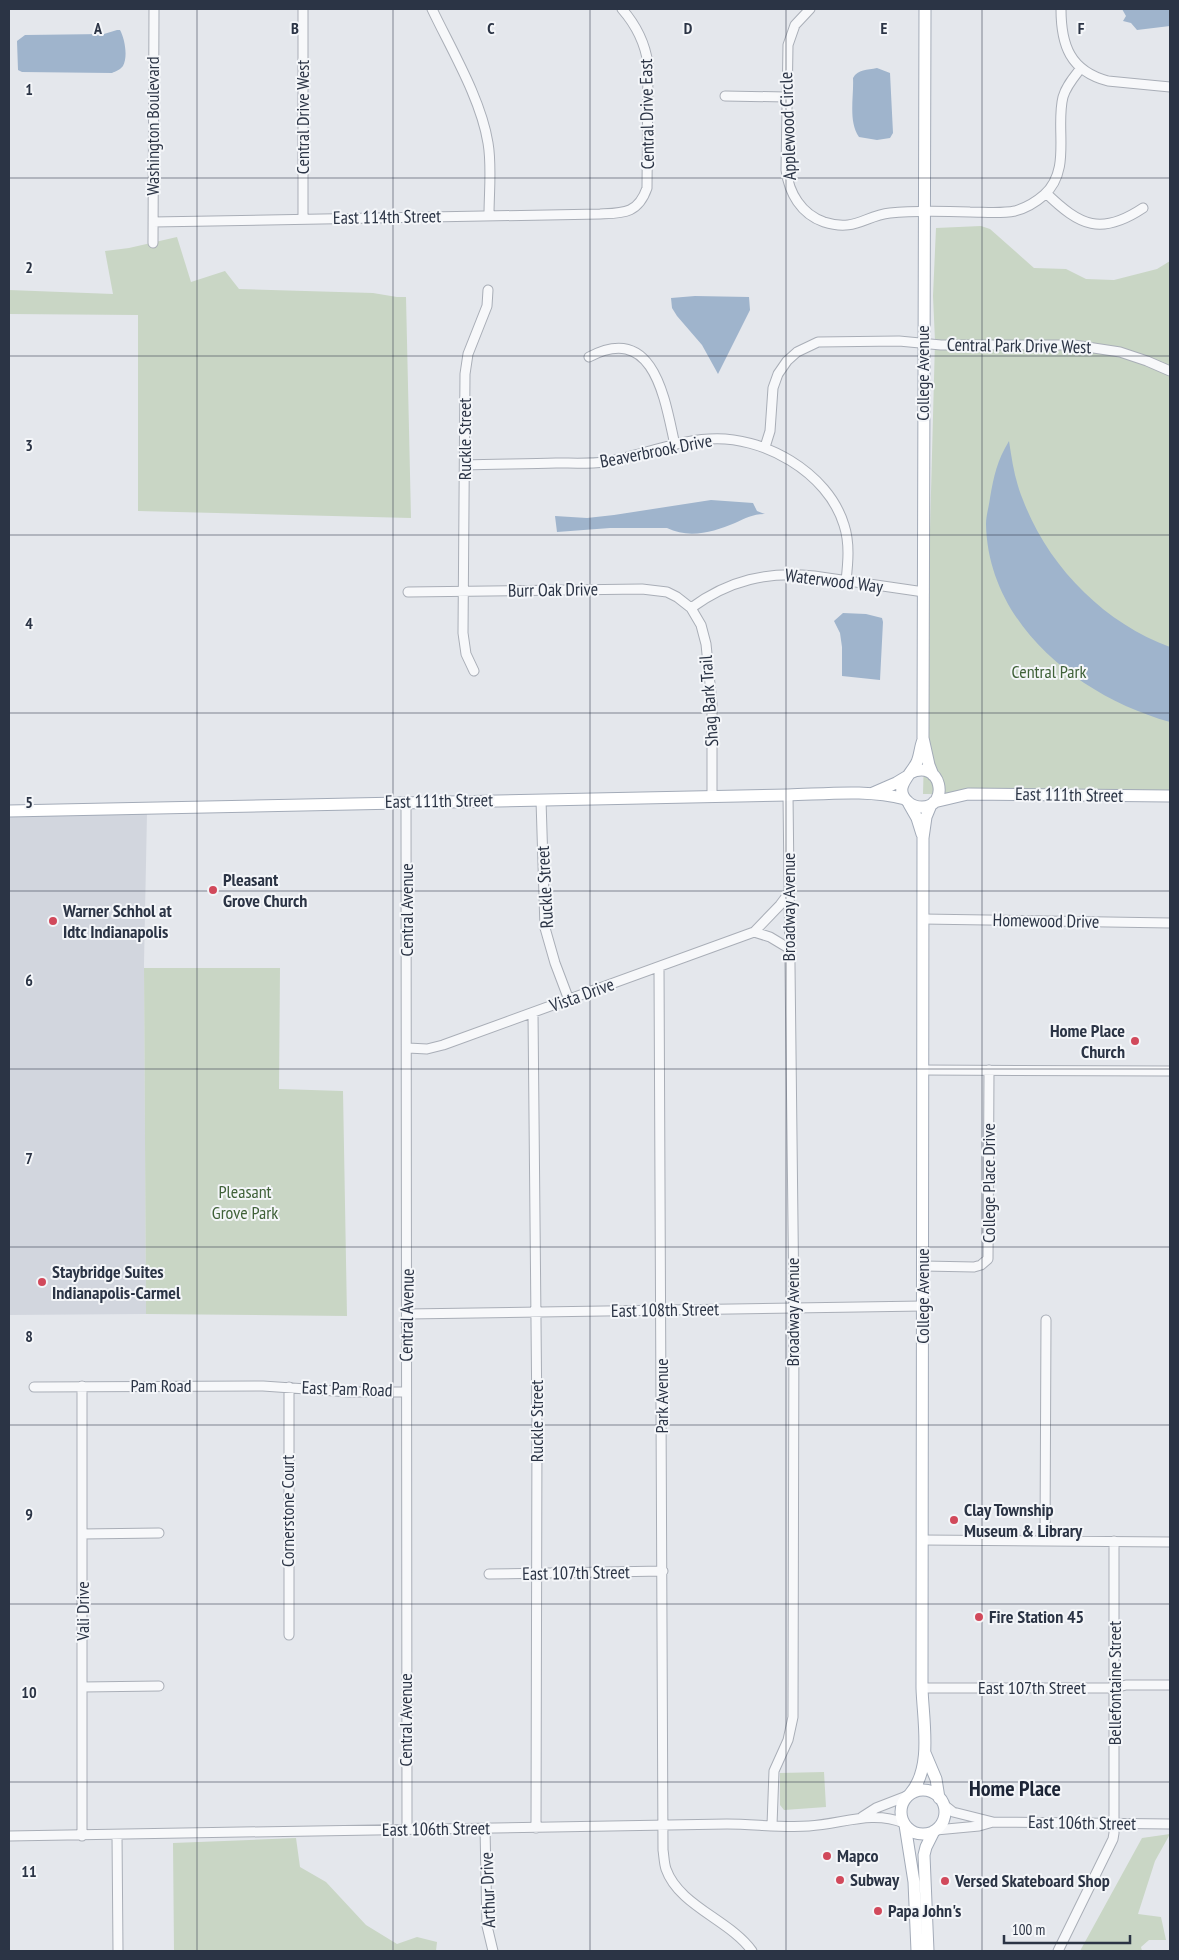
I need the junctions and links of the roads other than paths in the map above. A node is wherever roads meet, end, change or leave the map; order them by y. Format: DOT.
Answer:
graph roads {
  1 [pos="154,9"];
  2 [pos="432,9"];
  3 [pos="622,9"];
  4 [pos="810,9"];
  5 [pos="925,9"];
  6 [pos="1061,9"];
  7 [pos="303,12"];
  8 [pos="1081,68"];
  9 [pos="1170,87"];
  10 [pos="726,96"];
  11 [pos="786,97"];
  12 [pos="1046,193"];
  13 [pos="1143,208"];
  14 [pos="924,212"];
  15 [pos="622,213"];
  16 [pos="489,215"];
  17 [pos="303,219"];
  18 [pos="153,222"];
  19 [pos="153,243"];
  20 [pos="488,290"];
  21 [pos="923,343"];
  22 [pos="588,357"];
  23 [pos="1170,371"];
  24 [pos="674,445"];
  25 [pos="765,447"];
  26 [pos="465,465"];
  27 [pos="846,581"];
  28 [pos="408,592"];
  29 [pos="464,592"];
  30 [pos="924,592"];
  31 [pos="691,608"];
  32 [pos="474,671"];
  33 [pos="923,738"];
  34 [pos="908,775"];
  35 [pos="935,777"];
  36 [pos="869,794"];
  37 [pos="968,794"];
  38 [pos="788,795"];
  39 [pos="712,796"];
  40 [pos="1170,796"];
  41 [pos="541,800"];
  42 [pos="406,802"];
  43 [pos="907,802"];
  44 [pos="932,803"];
  45 [pos="9,810"];
  46 [pos="923,838"];
  47 [pos="789,892"];
  48 [pos="923,919"];
  49 [pos="1170,923"];
  50 [pos="754,932"];
  51 [pos="790,949"];
  52 [pos="659,967"];
  53 [pos="569,1000"];
  54 [pos="533,1013"];
  55 [pos="408,1048"];
  56 [pos="922,1070"];
  57 [pos="989,1070"];
  58 [pos="1170,1071"];
  59 [pos="924,1266"];
  60 [pos="923,1306"];
  61 [pos="794,1308"];
  62 [pos="661,1310"];
  63 [pos="536,1312"];
  64 [pos="407,1314"];
  65 [pos="1046,1320"];
  66 [pos="34,1386"];
  67 [pos="82,1386"];
  68 [pos="289,1387"];
  69 [pos="406,1392"];
  70 [pos="159,1533"];
  71 [pos="82,1534"];
  72 [pos="923,1540"];
  73 [pos="1045,1540"];
  74 [pos="1114,1541"];
  75 [pos="1170,1542"];
  76 [pos="663,1571"];
  77 [pos="536,1573"];
  78 [pos="490,1574"];
  79 [pos="288,1635"];
  80 [pos="1170,1685"];
  81 [pos="159,1686"];
  82 [pos="83,1688"];
  83 [pos="922,1688"];
  84 [pos="1115,1688"];
  85 [pos="925,1753"];
  86 [pos="909,1795"];
  87 [pos="941,1801"];
  88 [pos="862,1817"];
  89 [pos="993,1822"];
  90 [pos="905,1824"];
  91 [pos="1114,1824"];
  92 [pos="1170,1824"];
  93 [pos="772,1825"];
  94 [pos="664,1826"];
  95 [pos="486,1828"];
  96 [pos="536,1828"];
  97 [pos="407,1829"];
  98 [pos="935,1830"];
  99 [pos="117,1835"];
  100 [pos="9,1836"];
  101 [pos="82,1836"];
  102 [pos="118,1951"];
  103 [pos="493,1951"];
  104 [pos="752,1951"];
  105 [pos="917,1951"];
  106 [pos="928,1951"];
  107 [pos="1058,1951"];
  1 -- 18 [label="street, Washington Boulevard"];
  2 -- 16 [label="street"];
  3 -- 15 [label="street, Central Drive East"];
  4 -- 11 [label="street, Applewood Circle"];
  5 -- 14 [label="main road, College Avenue"];
  6 -- 8 [label="street"];
  7 -- 17 [label="street, Central Drive West"];
  8 -- 9 [label="street"];
  8 -- 12 [label="street"];
  10 -- 11 [label="street"];
  11 -- 14 [label="street, Applewood Circle"];
  12 -- 13 [label="street"];
  12 -- 14 [label="street, Applewood Circle"];
  14 -- 21 [label="main road, College Avenue"];
  15 -- 16 [label="street, East 114th Street"];
  16 -- 17 [label="street, East 114th Street"];
  17 -- 18 [label="street, East 114th Street"];
  18 -- 19 [label="street, Washington Boulevard"];
  20 -- 26 [label="street, Ruckle Street"];
  21 -- 23 [label="street, Central Park Drive West"];
  21 -- 25 [label="street, Central Park Drive West"];
  21 -- 30 [label="main road, College Avenue"];
  22 -- 24 [label="street"];
  24 -- 25 [label="street, Beaverbrook Drive"];
  24 -- 26 [label="street, Beaverbrook Drive"];
  25 -- 27 [label="street, Beaverbrook Drive"];
  26 -- 29 [label="street, Ruckle Street"];
  27 -- 30 [label="street, Waterwood Way"];
  27 -- 31 [label="street, Waterwood Way"];
  28 -- 29 [label="street, Burr Oak Drive"];
  29 -- 31 [label="street, Burr Oak Drive"];
  29 -- 32 [label="street, Ruckle Street"];
  30 -- 33 [label="main road, College Avenue"];
  31 -- 39 [label="street, Shag Bark Trail"];
  33 -- 34 [label="main road, College Avenue"];
  33 -- 35 [label="main road, College Avenue"];
  34 -- 35 [label="main road"];
  34 -- 36 [label="main road, East 111th Street"];
  34 -- 43 [label="main road"];
  35 -- 37 [label="main road, East 111th Street"];
  35 -- 44 [label="main road"];
  36 -- 38 [label="main road, East 111th Street"];
  36 -- 43 [label="main road, East 111th Street"];
  37 -- 40 [label="main road, East 111th Street"];
  37 -- 44 [label="main road, East 111th Street"];
  38 -- 39 [label="main road, East 111th Street"];
  38 -- 47 [label="street, Broadway Avenue"];
  39 -- 41 [label="main road, East 111th Street"];
  41 -- 42 [label="main road, East 111th Street"];
  41 -- 53 [label="street, Ruckle Street"];
  42 -- 45 [label="main road, East 111th Street"];
  42 -- 55 [label="street, Central Avenue"];
  43 -- 44 [label="main road"];
  43 -- 46 [label="main road, College Avenue"];
  44 -- 46 [label="main road, College Avenue"];
  46 -- 48 [label="main road, College Avenue"];
  47 -- 50 [label="street, Vista Drive"];
  47 -- 51 [label="street, Broadway Avenue"];
  48 -- 49 [label="street, Homewood Drive"];
  48 -- 56 [label="main road, College Avenue"];
  50 -- 51 [label="street"];
  50 -- 52 [label="street, Vista Drive"];
  51 -- 61 [label="street, Broadway Avenue"];
  52 -- 53 [label="street, Vista Drive"];
  52 -- 62 [label="street, Park Avenue"];
  53 -- 54 [label="street, Vista Drive"];
  54 -- 55 [label="street, Vista Drive"];
  54 -- 63 [label="street, Ruckle Street"];
  55 -- 64 [label="street, Central Avenue"];
  56 -- 57 [label="street"];
  56 -- 59 [label="main road, College Avenue"];
  57 -- 58 [label="street"];
  57 -- 59 [label="street, College Place Drive"];
  59 -- 60 [label="main road, College Avenue"];
  60 -- 61 [label="street, East 108th Street"];
  60 -- 72 [label="main road, College Avenue"];
  61 -- 62 [label="street, East 108th Street"];
  61 -- 93 [label="street, Broadway Avenue"];
  62 -- 63 [label="street, East 108th Street"];
  62 -- 76 [label="street, Park Avenue"];
  63 -- 64 [label="street, East 108th Street"];
  63 -- 77 [label="street, Ruckle Street"];
  64 -- 69 [label="street, Central Avenue"];
  65 -- 73 [label="street"];
  66 -- 67 [label="street, Pam Road"];
  67 -- 68 [label="street, Pam Road"];
  67 -- 71 [label="street, Vali Drive"];
  68 -- 69 [label="street, East Pam Road"];
  68 -- 79 [label="street, Cornerstone Court"];
  69 -- 97 [label="street, Central Avenue"];
  70 -- 71 [label="street"];
  71 -- 82 [label="street, Vali Drive"];
  72 -- 73 [label="street"];
  72 -- 83 [label="main road, College Avenue"];
  73 -- 74 [label="street"];
  74 -- 75 [label="street"];
  74 -- 84 [label="street, Bellefontaine Street"];
  76 -- 77 [label="street, East 107th Street"];
  76 -- 94 [label="street, Park Avenue"];
  77 -- 78 [label="street, East 107th Street"];
  77 -- 96 [label="street, Ruckle Street"];
  80 -- 84 [label="street, East 107th Street"];
  81 -- 82 [label="street"];
  82 -- 101 [label="street, Vali Drive"];
  83 -- 84 [label="street, East 107th Street"];
  83 -- 85 [label="main road, College Avenue"];
  84 -- 91 [label="street, Bellefontaine Street"];
  85 -- 86 [label="main road, College Avenue"];
  85 -- 87 [label="main road, College Avenue"];
  86 -- 87 [label="main road"];
  86 -- 88 [label="street, East 106th Street"];
  86 -- 90 [label="main road"];
  87 -- 89 [label="street, East 106th Street"];
  87 -- 98 [label="main road"];
  88 -- 90 [label="street, East 106th Street"];
  88 -- 93 [label="street, East 106th Street"];
  89 -- 91 [label="street, East 106th Street"];
  89 -- 98 [label="street, East 106th Street"];
  90 -- 98 [label="main road"];
  90 -- 105 [label="main road"];
  91 -- 92 [label="street, East 106th Street"];
  91 -- 107 [label="street, Bellefontaine Street"];
  93 -- 94 [label="street, East 106th Street"];
  94 -- 96 [label="street, East 106th Street"];
  94 -- 104 [label="street, Park Avenue"];
  95 -- 96 [label="street, East 106th Street"];
  95 -- 97 [label="street, East 106th Street"];
  95 -- 103 [label="street, Arthur Drive"];
  97 -- 99 [label="street, East 106th Street"];
  98 -- 106 [label="main road"];
  99 -- 101 [label="street, East 106th Street"];
  99 -- 102 [label="street"];
  100 -- 101 [label="street, East 106th Street"];
}
